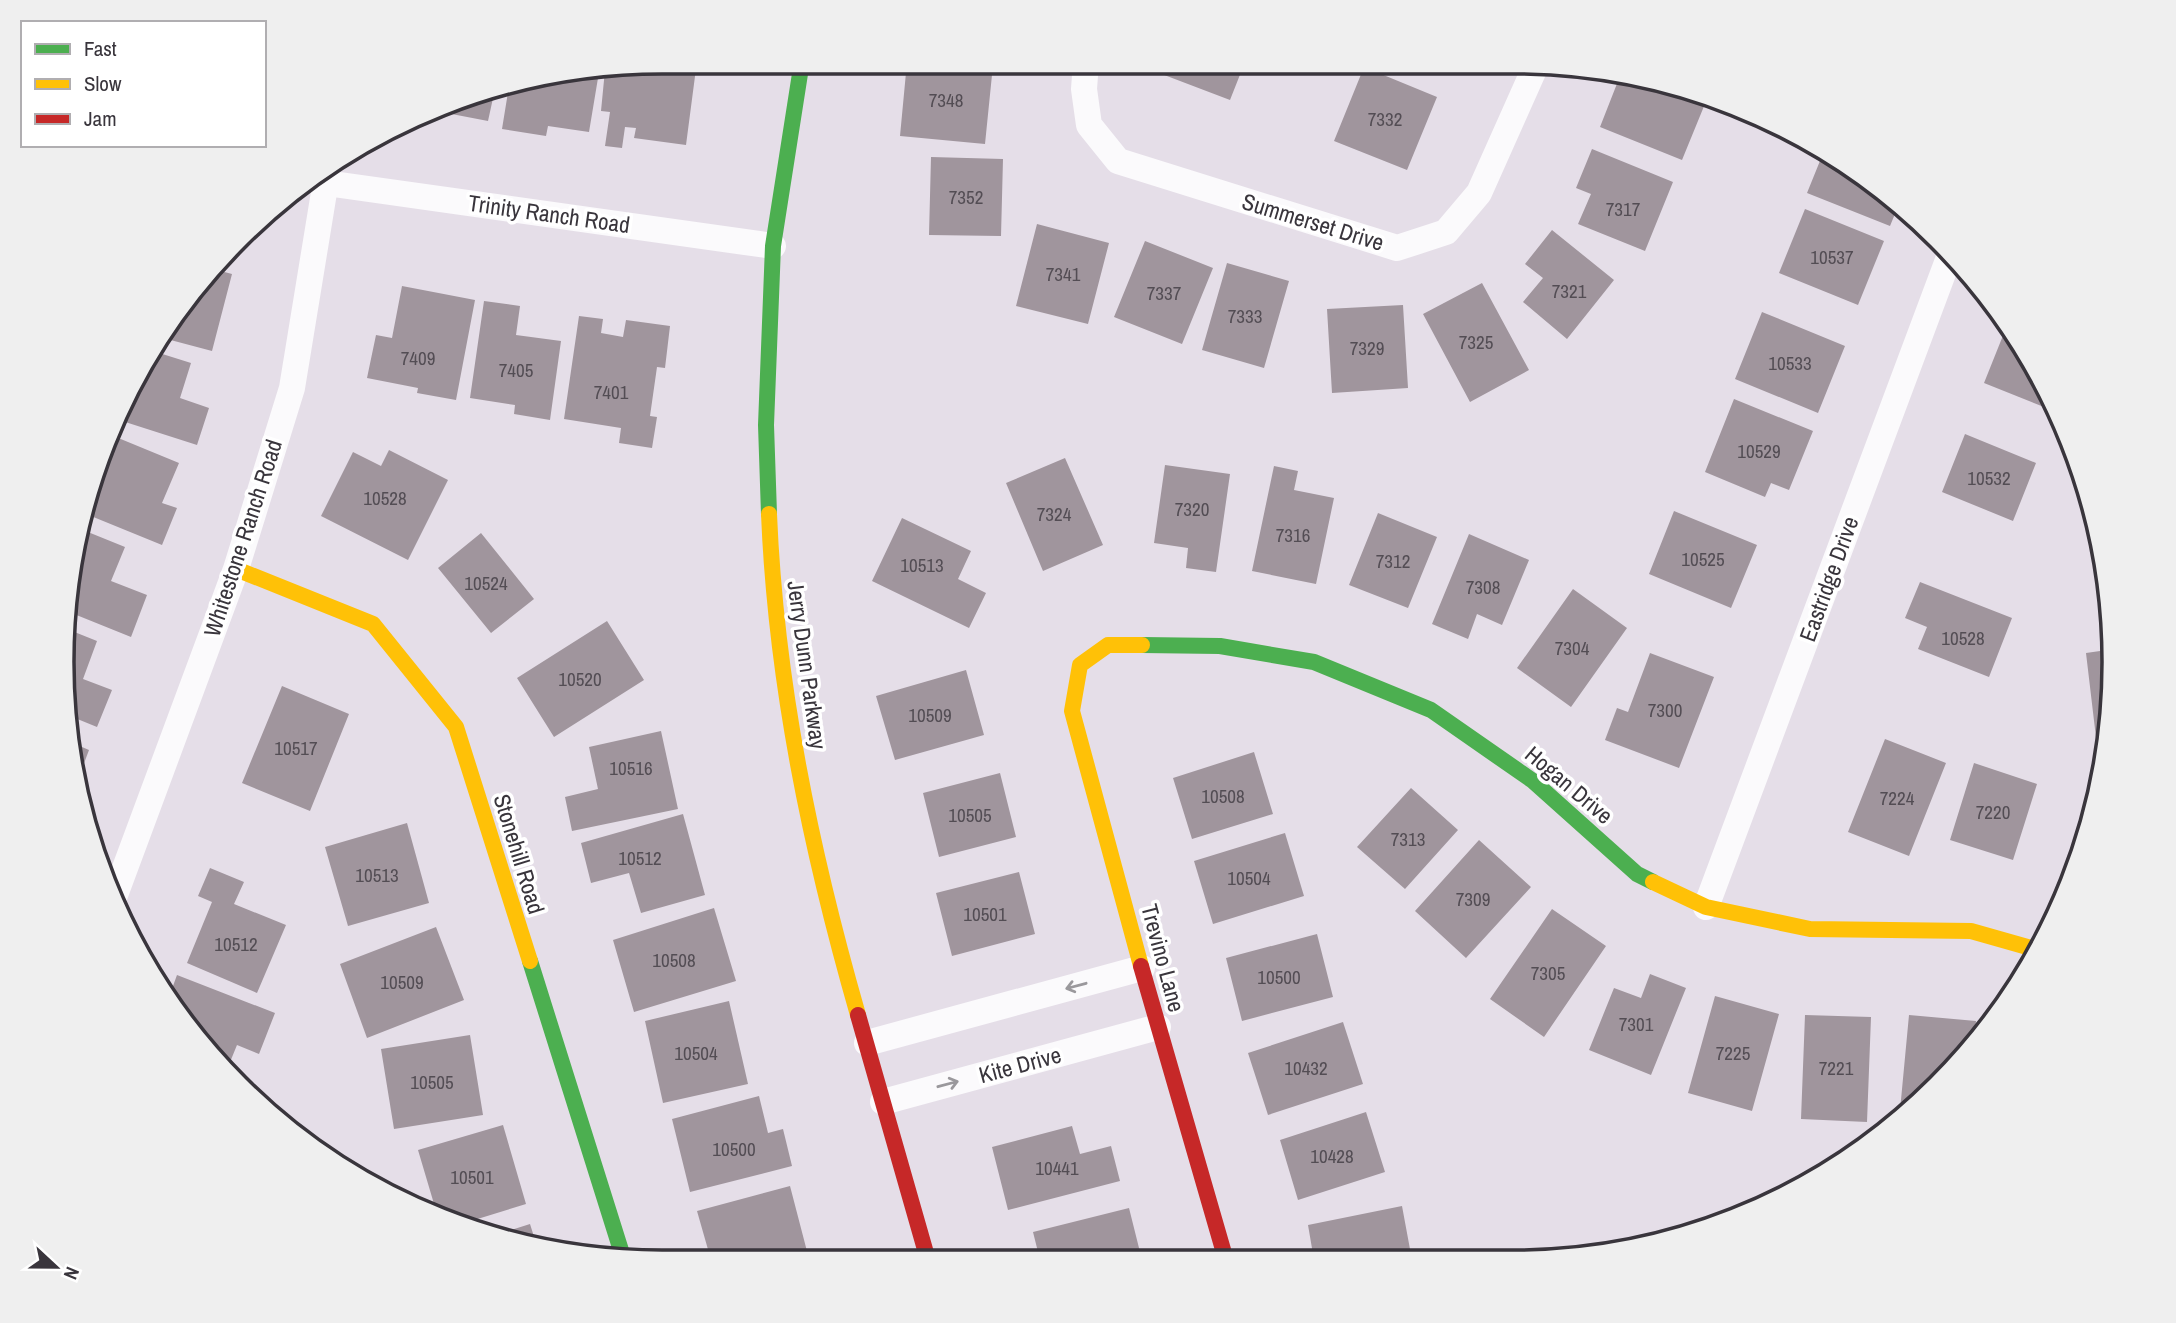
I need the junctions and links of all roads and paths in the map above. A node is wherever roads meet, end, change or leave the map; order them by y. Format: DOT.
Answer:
graph roads {
  1 [pos="800,74"];
  2 [pos="1085,74"];
  3 [pos="1531,74"];
  4 [pos="330,176"];
  5 [pos="326,179"];
  6 [pos="773,246"];
  7 [pos="1947,263"];
  8 [pos="236,569"];
  9 [pos="1080,665"];
  10 [pos="118,887"];
  11 [pos="1706,907"];
  12 [pos="2029,947"];
  13 [pos="1142,968"];
  14 [pos="1158,1027"];
  15 [pos="867,1043"];
  16 [pos="883,1102"];
  17 [pos="620,1248"];
  18 [pos="925,1250"];
  19 [pos="1223,1250"];
  1 -- 6 [label="street, Jerry Dunn Parkway"];
  2 -- 3 [label="street, Summerset Drive"];
  4 -- 6 [label="street, Trinity Ranch Road"];
  5 -- 8 [label="street, Whitestone Ranch Road"];
  6 -- 15 [label="street, Jerry Dunn Parkway"];
  7 -- 11 [label="street, Eastridge Drive"];
  8 -- 10 [label="street, Whitestone Ranch Road"];
  8 -- 17 [label="street, Stonehill Road"];
  9 -- 11 [label="street, Hogan Drive"];
  9 -- 13 [label="street, Trevino Lane"];
  11 -- 12 [label="street, Hogan Drive"];
  13 -- 14 [label="street, Trevino Lane"];
  13 -- 15 [label="street, one-way"];
  16 -- 14 [label="street, Kite Drive, one-way"];
  14 -- 19 [label="street, Trevino Lane"];
  15 -- 16 [label="street, Jerry Dunn Parkway"];
  16 -- 18 [label="street, Jerry Dunn Parkway"];
}
